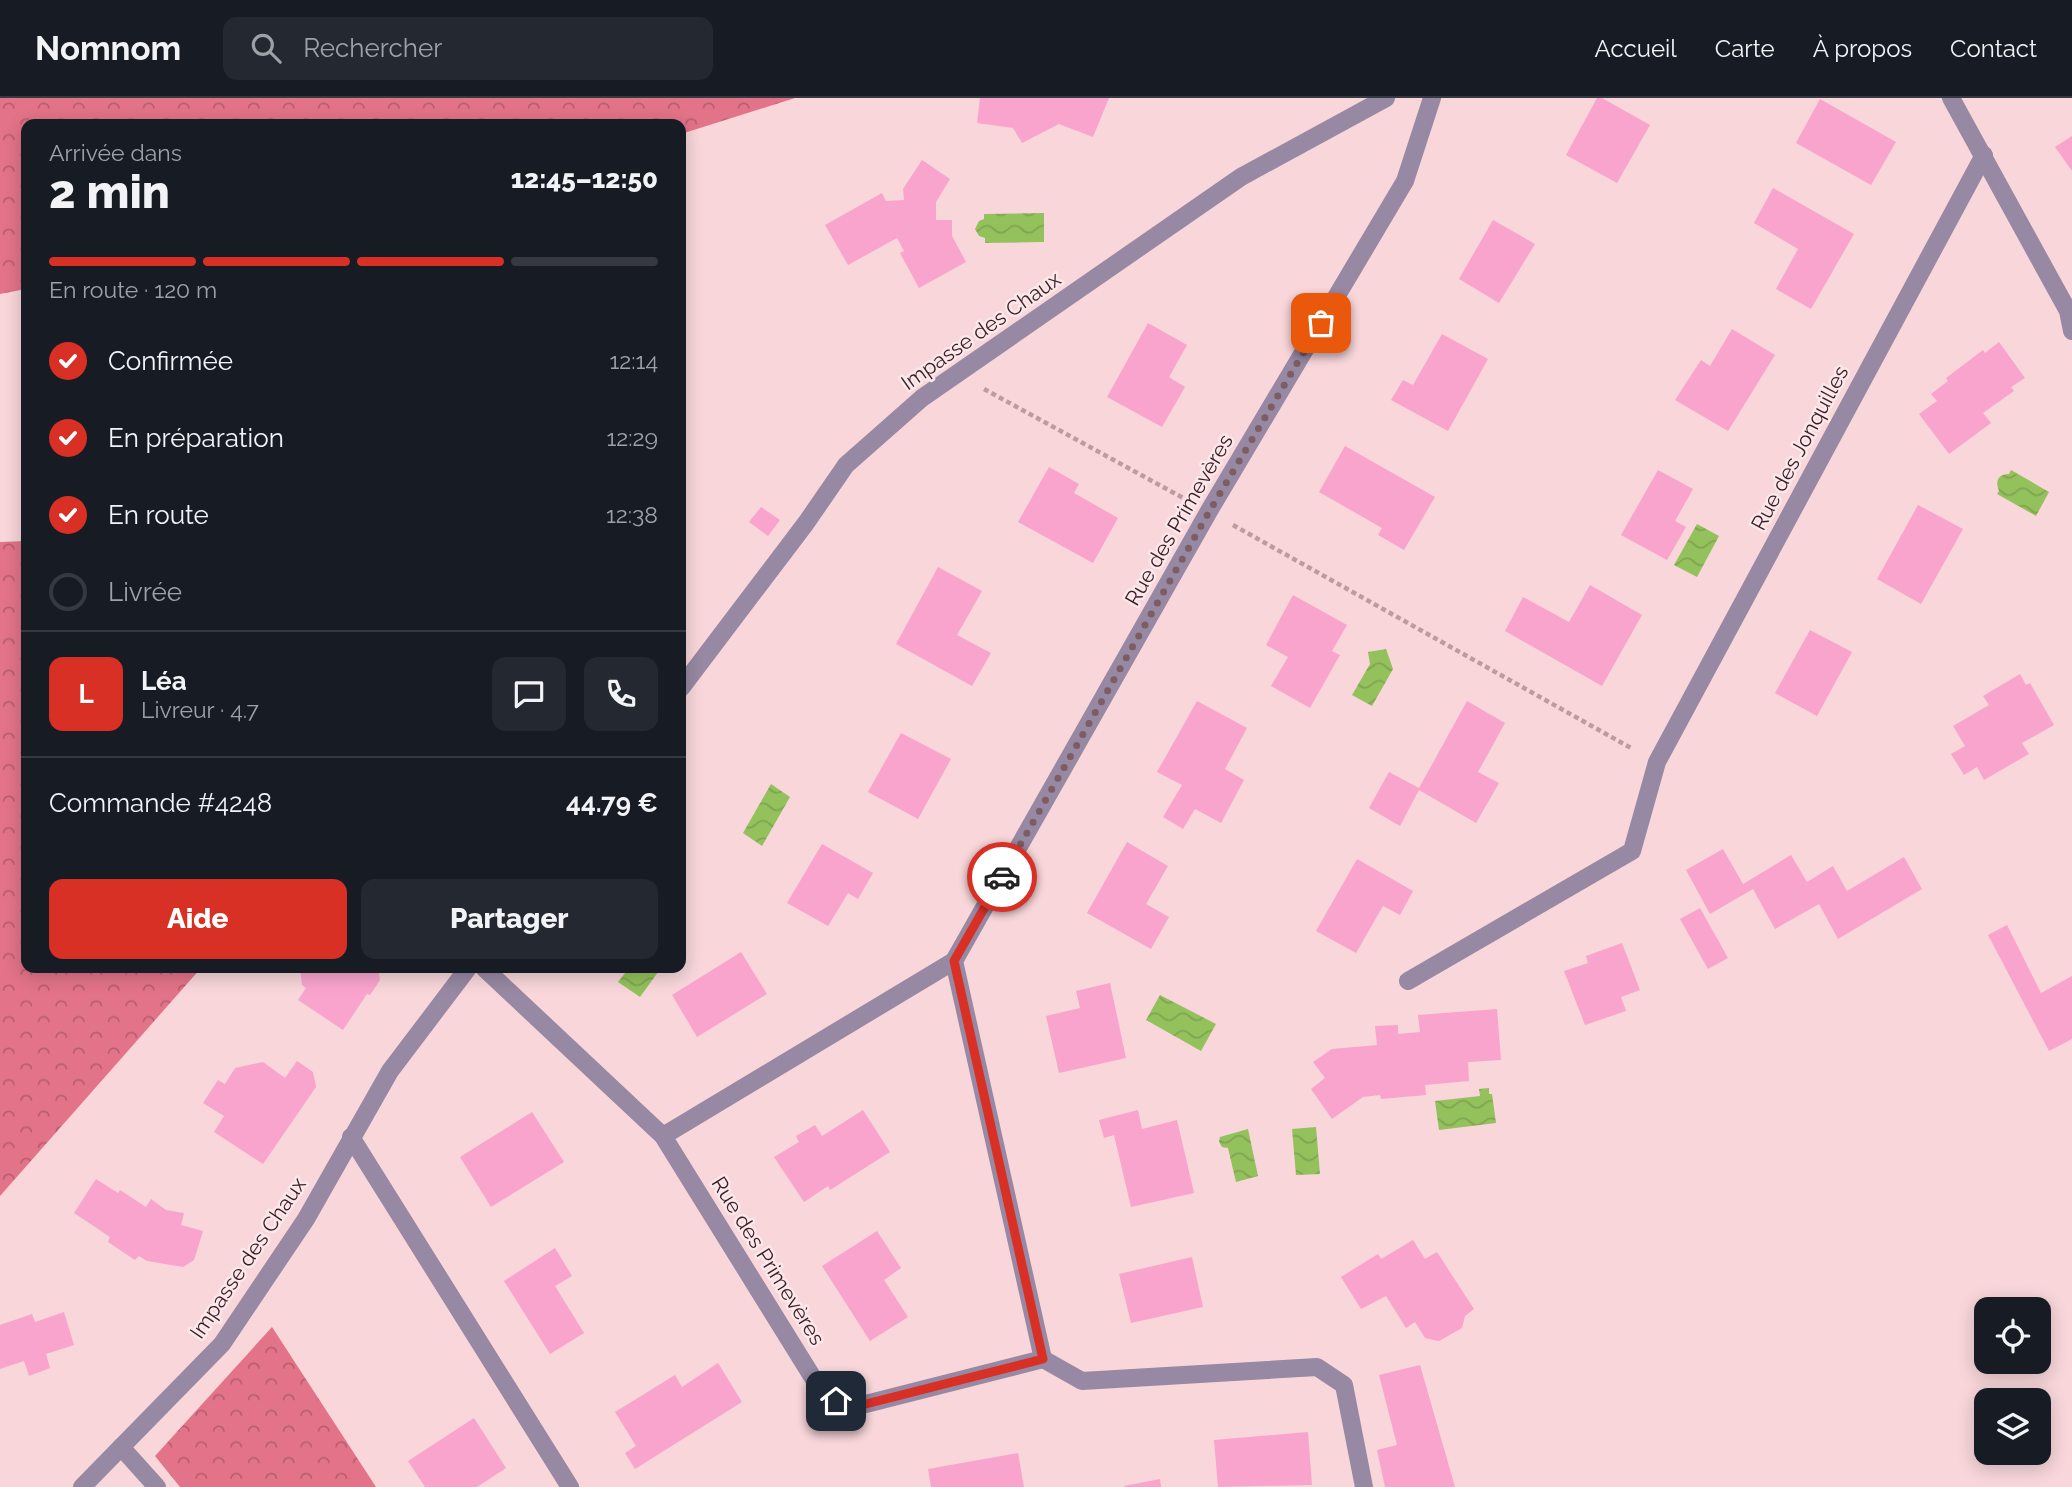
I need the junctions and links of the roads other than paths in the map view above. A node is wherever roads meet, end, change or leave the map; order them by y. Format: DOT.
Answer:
graph roads {
  1 [pos="1386,98"];
  2 [pos="1432,98"];
  3 [pos="1951,98"];
  4 [pos="1984,155"];
  5 [pos="2070,310"];
  6 [pos="2072,331"];
  7 [pos="686,681"];
  8 [pos="954,961"];
  9 [pos="464,973"];
  10 [pos="489,973"];
  11 [pos="1408,981"];
  12 [pos="663,1136"];
  13 [pos="351,1137"];
  14 [pos="1043,1359"];
  15 [pos="121,1447"];
  16 [pos="82,1487"];
  17 [pos="157,1487"];
  18 [pos="570,1487"];
  19 [pos="1364,1487"];
  1 -- 7 [label="street, Impasse des Chaux"];
  2 -- 8 [label="street, Rue des Primevères"];
  3 -- 4 [label="street"];
  4 -- 5 [label="street"];
  4 -- 11 [label="street, Rue des Jonquilles"];
  5 -- 6 [label="street"];
  8 -- 12 [label="street, Rue des Primevères"];
  8 -- 14 [label="street"];
  9 -- 13 [label="street, Impasse des Chaux"];
  10 -- 12 [label="street, Rue des Primevères"];
  12 -- 14 [label="street, Rue des Primevères"];
  13 -- 15 [label="street, Impasse des Chaux"];
  13 -- 18 [label="street"];
  14 -- 19 [label="street"];
  15 -- 16 [label="street, Impasse des Chaux"];
  15 -- 17 [label="street"];
}
